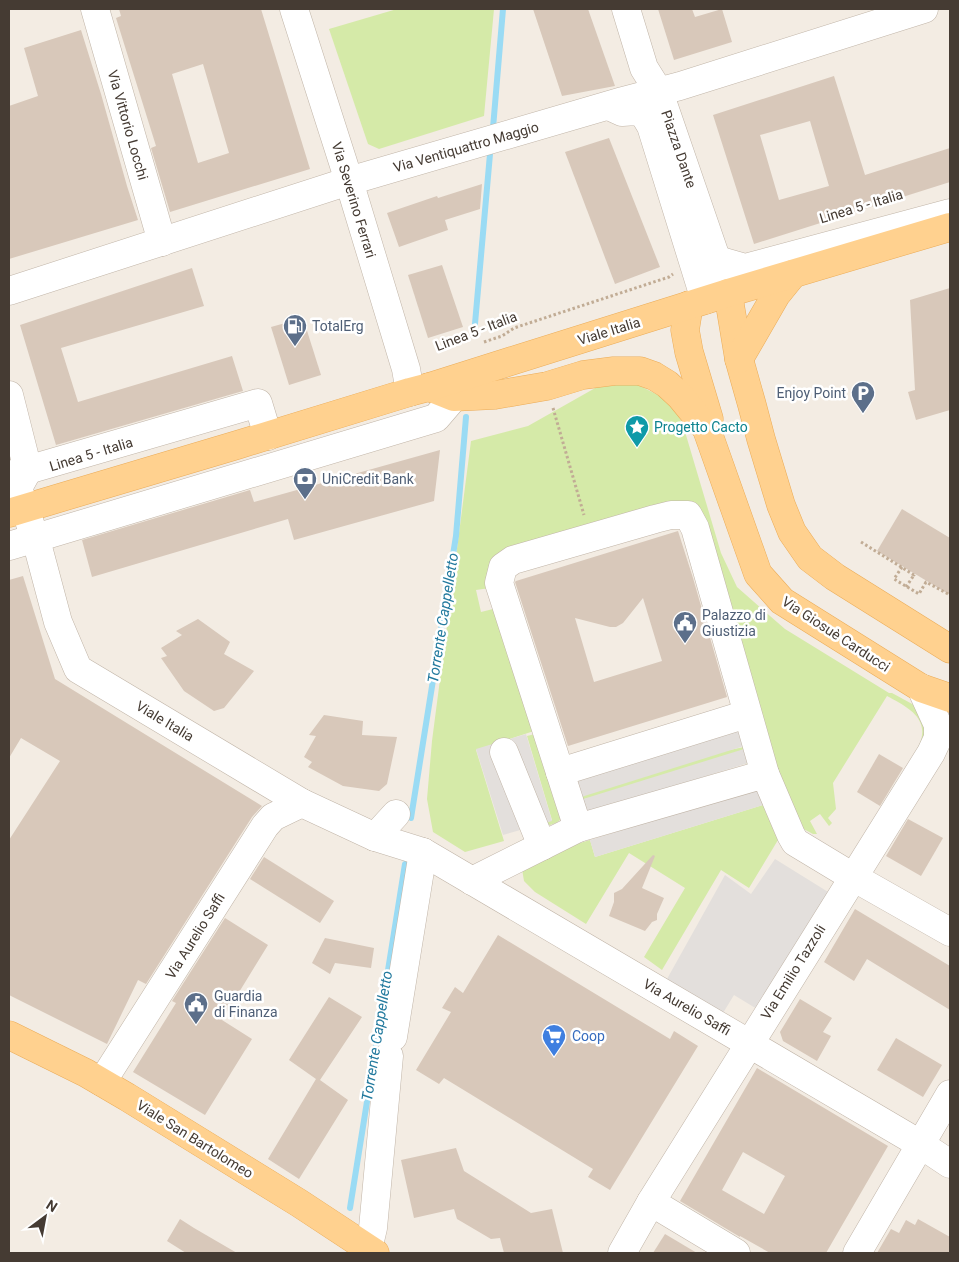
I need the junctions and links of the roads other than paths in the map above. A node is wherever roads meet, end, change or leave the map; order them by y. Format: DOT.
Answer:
graph roads {
  1 [pos="95,9"];
  2 [pos="294,9"];
  3 [pos="626,9"];
  4 [pos="924,9"];
  5 [pos="659,92"];
  6 [pos="607,106"];
  7 [pos="349,182"];
  8 [pos="950,213"];
  9 [pos="950,227"];
  10 [pos="162,242"];
  11 [pos="706,263"];
  12 [pos="793,274"];
  13 [pos="9,291"];
  14 [pos="707,299"];
  15 [pos="739,359"];
  16 [pos="419,389"];
  17 [pos="9,395"];
  18 [pos="454,397"];
  19 [pos="707,430"];
  20 [pos="268,436"];
  21 [pos="18,472"];
  22 [pos="17,511"];
  23 [pos="34,538"];
  24 [pos="9,546"];
  25 [pos="950,649"];
  26 [pos="921,688"];
  27 [pos="950,698"];
  28 [pos="747,714"];
  29 [pos="504,752"];
  30 [pos="560,772"];
  31 [pos="765,774"];
  32 [pos="302,804"];
  33 [pos="396,814"];
  34 [pos="578,828"];
  35 [pos="375,837"];
  36 [pos="542,846"];
  37 [pos="423,852"];
  38 [pos="853,877"];
  39 [pos="472,881"];
  40 [pos="950,932"];
  41 [pos="9,1035"];
  42 [pos="749,1043"];
  43 [pos="102,1082"];
  44 [pos="950,1094"];
  45 [pos="920,1144"];
  46 [pos="950,1164"];
  47 [pos="651,1202"];
  48 [pos="371,1251"];
  49 [pos="622,1253"];
  50 [pos="736,1253"];
  51 [pos="857,1253"];
  1 -- 10 [label="street, Via Vittorio Locchi"];
  2 -- 7 [label="street, Via Severino Ferrari"];
  3 -- 5 [label="street, Piazza Dante"];
  4 -- 5 [label="street, Via Ventiquattro Maggio"];
  5 -- 6 [label="street, Via Ventiquattro Maggio"];
  5 -- 11 [label="street, Piazza Dante"];
  6 -- 7 [label="street, Via Ventiquattro Maggio"];
  6 -- 11 [label="street, Piazza Dante"];
  7 -- 10 [label="street, Via Ventiquattro Maggio"];
  7 -- 16 [label="street, Via Severino Ferrari"];
  8 -- 11 [label="street"];
  9 -- 12 [label="main road, Viale Italia"];
  10 -- 13 [label="street, Via Ventiquattro Maggio"];
  11 -- 14 [label="street, Piazza Dante"];
  12 -- 14 [label="main road, Viale Italia"];
  12 -- 15 [label="main road"];
  14 -- 15 [label="main road"];
  14 -- 16 [label="main road, Viale Italia"];
  14 -- 19 [label="main road, Via Giosuè Carducci"];
  15 -- 25 [label="main road"];
  16 -- 18 [label="main road, Via Giosuè Carducci"];
  16 -- 20 [label="main road, Viale Italia"];
  17 -- 21 [label="street"];
  18 -- 19 [label="main road, Via Giosuè Carducci"];
  18 -- 23 [label="street"];
  19 -- 26 [label="main road, Via Giosuè Carducci"];
  20 -- 21 [label="street"];
  20 -- 22 [label="main road, Viale Italia"];
  21 -- 22 [label="street"];
  22 -- 23 [label="street, Viale Italia"];
  23 -- 24 [label="street"];
  23 -- 32 [label="street, Viale Italia"];
  26 -- 27 [label="main road, Via Giosuè Carducci"];
  26 -- 38 [label="street, Via Emilio Tazzoli"];
  28 -- 30 [label="street"];
  28 -- 30 [label="street"];
  28 -- 31 [label="street"];
  29 -- 36 [label="street"];
  30 -- 34 [label="street"];
  31 -- 34 [label="street"];
  31 -- 38 [label="street"];
  32 -- 35 [label="street, Viale Italia"];
  32 -- 43 [label="street, Via Aurelio Saffi"];
  33 -- 35 [label="street"];
  34 -- 36 [label="street"];
  35 -- 37 [label="street, Viale Italia"];
  36 -- 39 [label="street"];
  37 -- 39 [label="street, Via Aurelio Saffi"];
  37 -- 48 [label="street"];
  38 -- 40 [label="street"];
  38 -- 42 [label="street, Via Emilio Tazzoli"];
  39 -- 42 [label="street, Via Aurelio Saffi"];
  41 -- 43 [label="main road, Viale San Bartolomeo"];
  42 -- 45 [label="street, Via Aurelio Saffi"];
  42 -- 47 [label="street, Via Emilio Tazzoli"];
  43 -- 48 [label="main road, Viale San Bartolomeo"];
  44 -- 45 [label="street"];
  45 -- 46 [label="street, Via Aurelio Saffi"];
  45 -- 51 [label="street"];
  47 -- 49 [label="street, Via Emilio Tazzoli"];
  47 -- 50 [label="street"];
}
